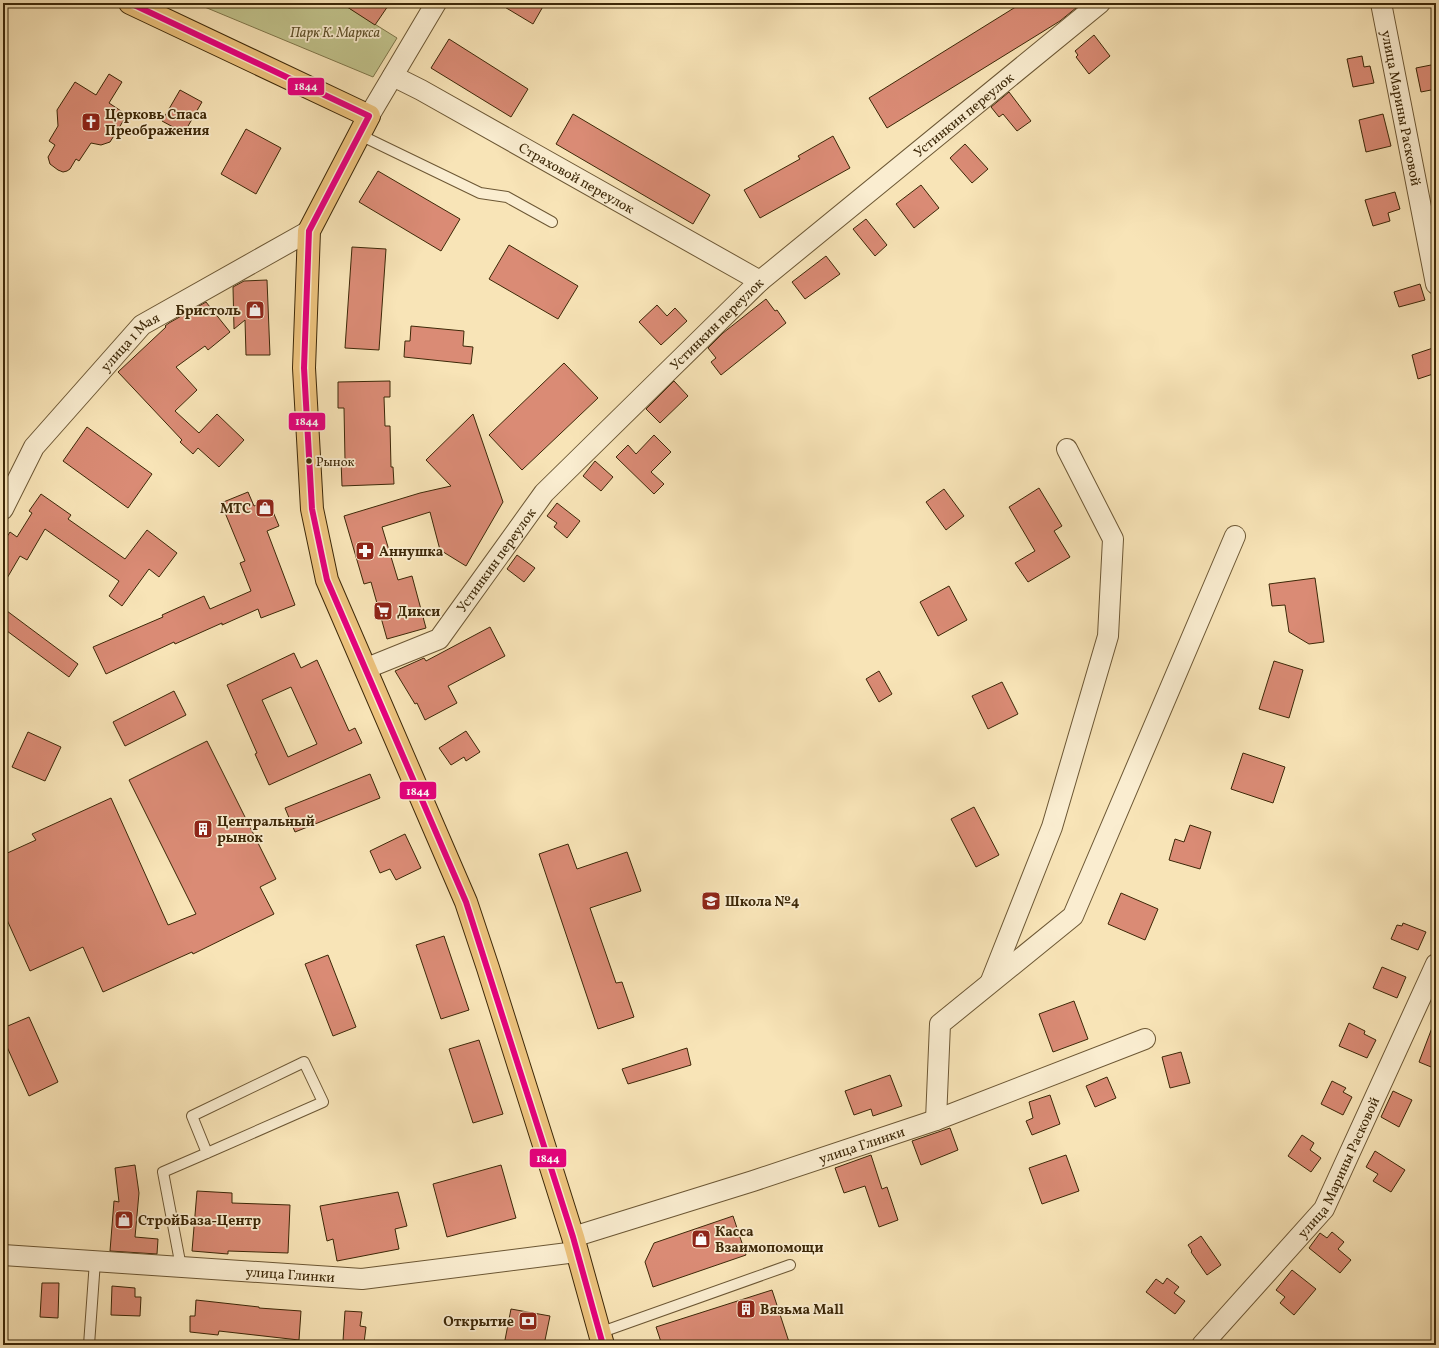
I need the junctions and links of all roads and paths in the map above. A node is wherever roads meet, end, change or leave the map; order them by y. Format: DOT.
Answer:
graph roads {
  1 [pos="130,3"];
  2 [pos="435,3"];
  3 [pos="1100,3"];
  4 [pos="1381,3"];
  5 [pos="393,76"];
  6 [pos="364,126"];
  7 [pos="552,222"];
  8 [pos="309,231"];
  9 [pos="760,281"];
  10 [pos="1436,284"];
  11 [pos="1067,449"];
  12 [pos="3,508"];
  13 [pos="1235,536"];
  14 [pos="366,668"];
  15 [pos="1436,964"];
  16 [pos="991,983"];
  17 [pos="1145,1039"];
  18 [pos="936,1120"];
  19 [pos="208,1153"];
  20 [pos="575,1244"];
  21 [pos="3,1255"];
  22 [pos="96,1261"];
  23 [pos="790,1265"];
  24 [pos="181,1267"];
  25 [pos="601,1339"];
  26 [pos="89,1345"];
  27 [pos="1202,1345"];
  1 -- 6 [label="main road"];
  2 -- 5 [label="street"];
  3 -- 9 [label="street, Устинкин переулок"];
  4 -- 10 [label="street, улица Марины Расковой"];
  5 -- 6 [label="street"];
  5 -- 9 [label="street, Страховой переулок"];
  6 -- 7 [label="lane"];
  6 -- 8 [label="main road"];
  8 -- 12 [label="street, улица 1 Мая"];
  8 -- 14 [label="main road"];
  9 -- 14 [label="street, Устинкин переулок"];
  11 -- 16 [label="street"];
  13 -- 16 [label="street"];
  14 -- 20 [label="main road"];
  15 -- 27 [label="street, улица Марины Расковой"];
  16 -- 18 [label="street"];
  17 -- 18 [label="street, улица Глинки"];
  18 -- 20 [label="street, улица Глинки"];
  19 -- 19 [label="lane"];
  19 -- 24 [label="lane"];
  20 -- 24 [label="street, улица Глинки"];
  20 -- 25 [label="main road"];
  21 -- 22 [label="street, улица Глинки"];
  22 -- 24 [label="street, улица Глинки"];
  22 -- 26 [label="lane"];
  23 -- 25 [label="lane"];
}
